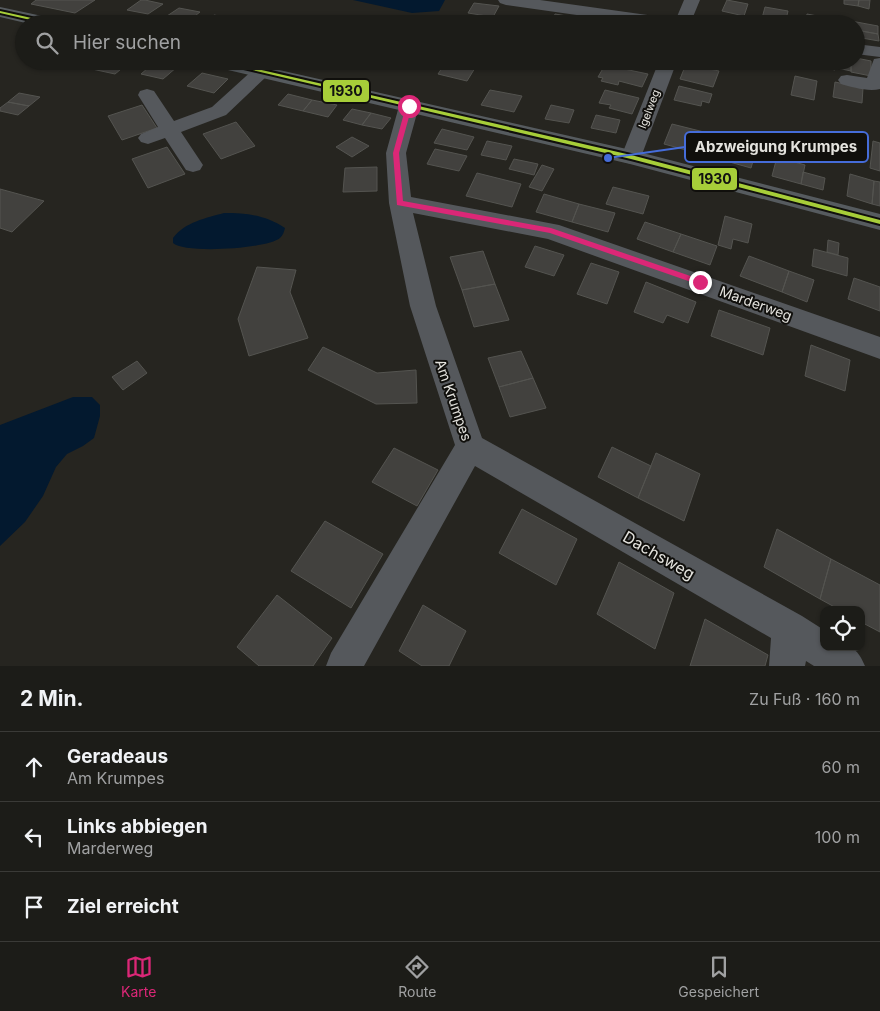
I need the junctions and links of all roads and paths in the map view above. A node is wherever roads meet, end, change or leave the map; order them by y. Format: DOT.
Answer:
graph roads {
  1 [pos="506,0"];
  2 [pos="692,0"];
  3 [pos="0,12"];
  4 [pos="15,15"];
  5 [pos="612,15"];
  6 [pos="686,15"];
  7 [pos="865,50"];
  8 [pos="880,52"];
  9 [pos="880,63"];
  10 [pos="253,70"];
  11 [pos="665,70"];
  12 [pos="261,72"];
  13 [pos="847,80"];
  14 [pos="878,88"];
  15 [pos="147,94"];
  16 [pos="409,106"];
  17 [pos="170,130"];
  18 [pos="148,138"];
  19 [pos="631,157"];
  20 [pos="193,165"];
  21 [pos="400,203"];
  22 [pos="880,222"];
  23 [pos="880,348"];
  24 [pos="470,448"];
  25 [pos="789,629"];
  26 [pos="344,666"];
  27 [pos="787,666"];
  28 [pos="847,666"];
  1 -- 5 [label="street"];
  2 -- 6 [label="street"];
  3 -- 4 [label="main road"];
  7 -- 8 [label="street"];
  9 -- 14 [label="street"];
  10 -- 12 [label="main road"];
  11 -- 19 [label="street, Igelweg"];
  12 -- 16 [label="main road"];
  12 -- 17 [label="street"];
  13 -- 14 [label="street"];
  15 -- 17 [label="street"];
  16 -- 19 [label="main road"];
  16 -- 21 [label="street, Am Krumpes"];
  17 -- 18 [label="street"];
  17 -- 20 [label="street"];
  19 -- 22 [label="main road"];
  21 -- 23 [label="street, Marderweg"];
  21 -- 24 [label="street, Am Krumpes"];
  24 -- 25 [label="street, Dachsweg"];
  24 -- 26 [label="street, Am Krumpes"];
  25 -- 27 [label="street"];
  25 -- 28 [label="street, Dachsweg"];
}
